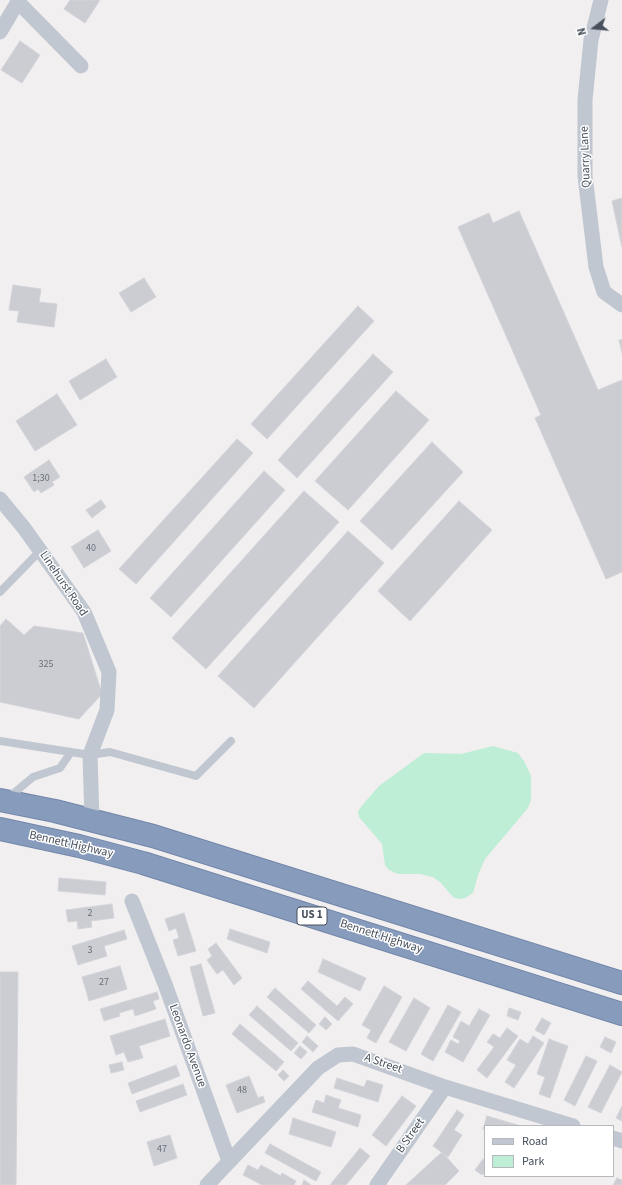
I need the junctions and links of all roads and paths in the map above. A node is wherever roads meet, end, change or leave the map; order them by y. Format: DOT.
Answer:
graph roads {
  1 [pos="601,0"];
  2 [pos="18,1"];
  3 [pos="0,32"];
  4 [pos="82,66"];
  5 [pos="622,306"];
  6 [pos="0,499"];
  7 [pos="40,551"];
  8 [pos="0,592"];
  9 [pos="0,740"];
  10 [pos="231,741"];
  11 [pos="71,752"];
  12 [pos="90,755"];
  13 [pos="2,800"];
  14 [pos="92,820"];
  15 [pos="0,829"];
  16 [pos="132,901"];
  17 [pos="622,983"];
  18 [pos="622,1014"];
  19 [pos="445,1087"];
  20 [pos="570,1125"];
  21 [pos="229,1161"];
  22 [pos="207,1185"];
  23 [pos="377,1185"];
  1 -- 5 [label="street, Quarry Lane"];
  2 -- 3 [label="street"];
  2 -- 4 [label="street"];
  6 -- 7 [label="street, Linehurst Road"];
  7 -- 8 [label="lane"];
  7 -- 12 [label="street, Linehurst Road"];
  9 -- 11 [label="lane"];
  10 -- 12 [label="lane"];
  11 -- 12 [label="lane"];
  11 -- 13 [label="lane"];
  12 -- 14 [label="street, Linehurst Road"];
  13 -- 14 [label="highway, US 1"];
  14 -- 17 [label="highway, US 1"];
  15 -- 18 [label="highway, Bennett Highway / US 1"];
  16 -- 21 [label="street, Leonardo Avenue"];
  19 -- 20 [label="street, A Street"];
  19 -- 21 [label="street, A Street"];
  19 -- 23 [label="street, B Street"];
  21 -- 22 [label="street"];
}
